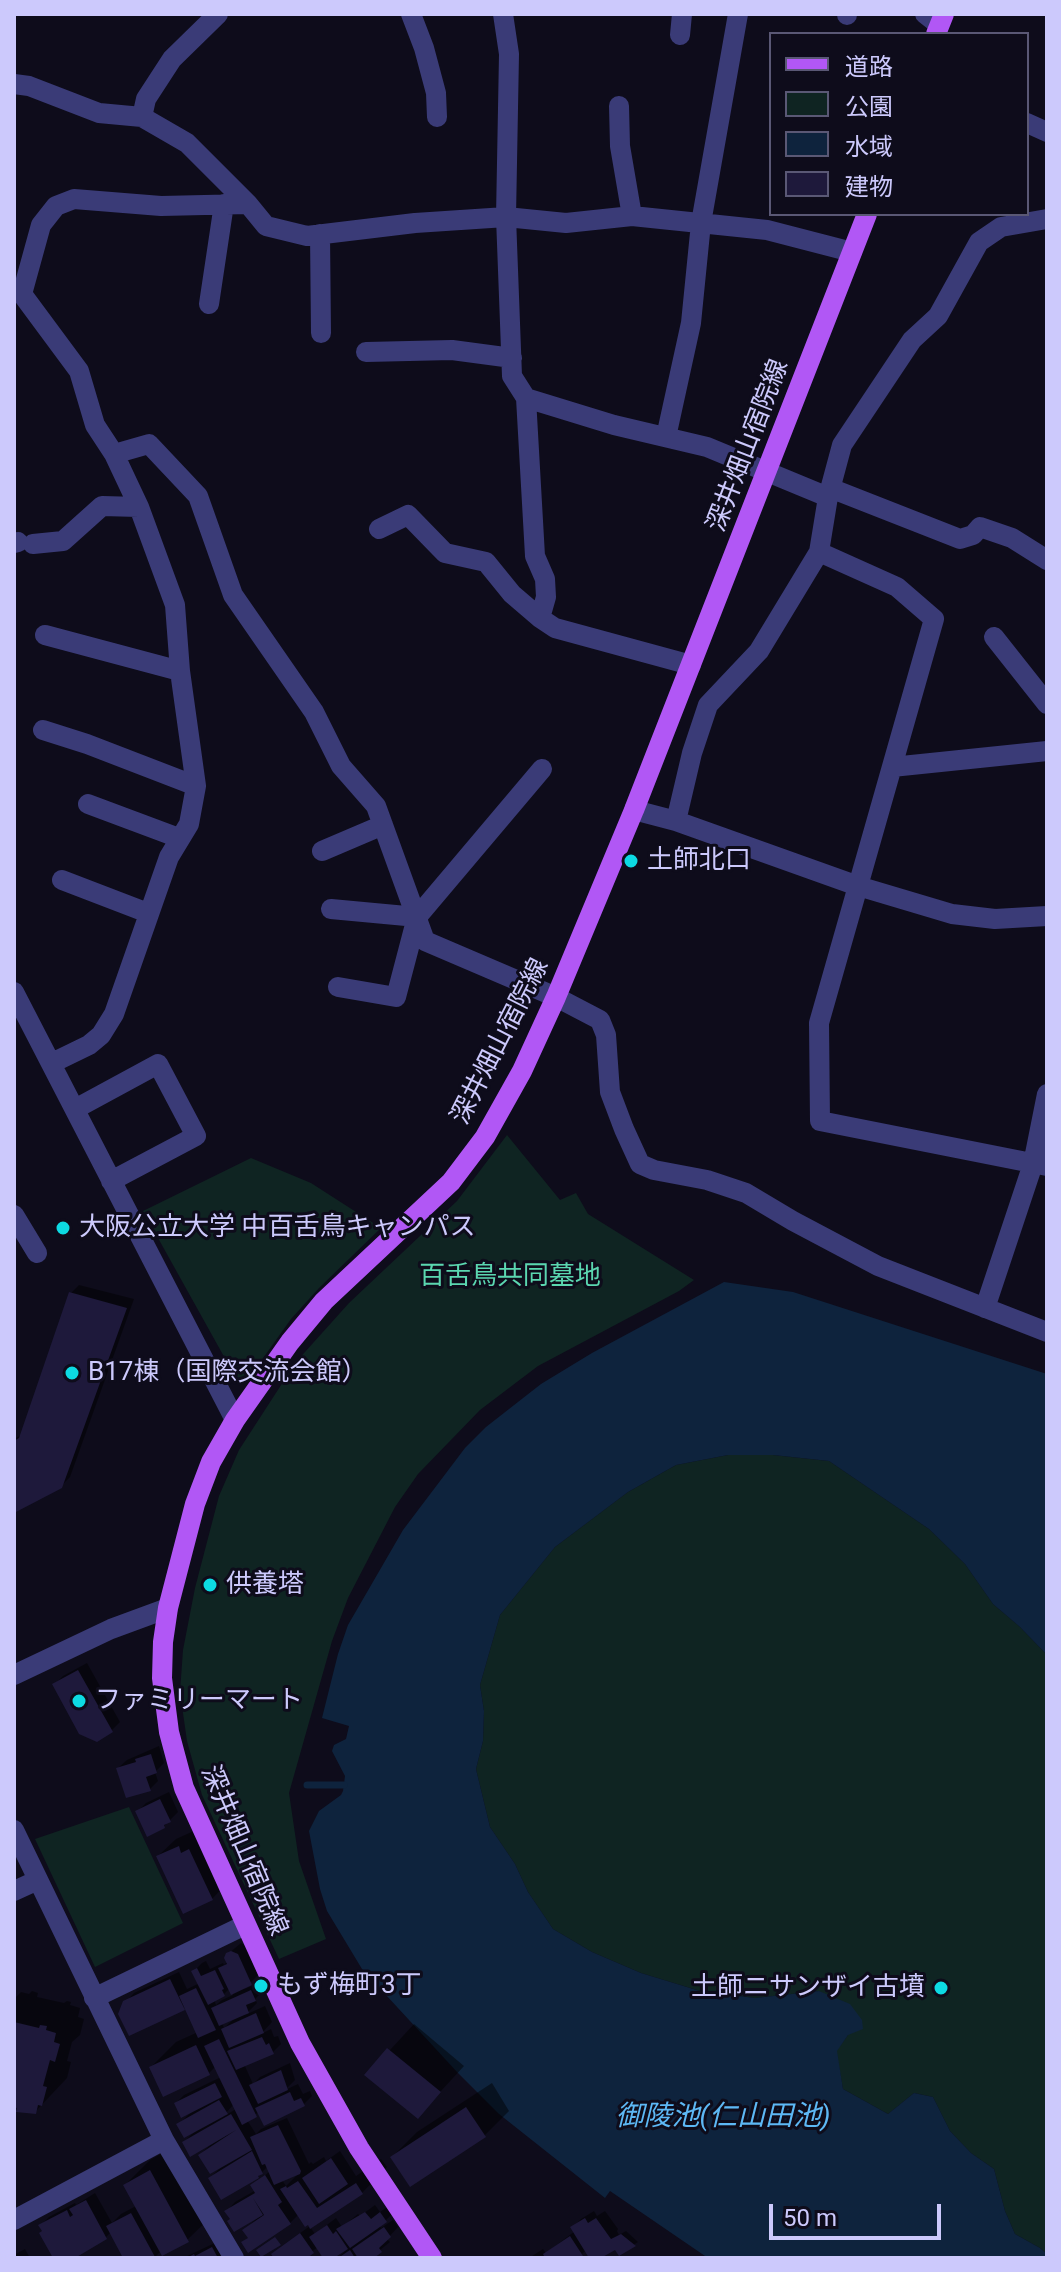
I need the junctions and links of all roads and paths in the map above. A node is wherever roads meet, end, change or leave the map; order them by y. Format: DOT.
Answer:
graph roads {
  1 [pos="218,14"];
  2 [pos="411,14"];
  3 [pos="503,14"];
  4 [pos="738,14"];
  5 [pos="14,84"];
  6 [pos="619,106"];
  7 [pos="142,117"];
  8 [pos="437,117"];
  9 [pos="224,204"];
  10 [pos="248,204"];
  11 [pos="632,216"];
  12 [pos="866,216"];
  13 [pos="506,217"];
  14 [pos="1047,219"];
  15 [pos="701,223"];
  16 [pos="320,234"];
  17 [pos="852,252"];
  18 [pos="18,286"];
  19 [pos="209,304"];
  20 [pos="321,333"];
  21 [pos="366,352"];
  22 [pos="512,358"];
  23 [pos="526,398"];
  24 [pos="666,437"];
  25 [pos="114,454"];
  26 [pos="767,471"];
  27 [pos="829,492"];
  28 [pos="139,507"];
  29 [pos="379,529"];
  30 [pos="22,543"];
  31 [pos="819,552"];
  32 [pos="1047,560"];
  33 [pos="540,618"];
  34 [pos="45,635"];
  35 [pos="994,637"];
  36 [pos="691,665"];
  37 [pos="180,671"];
  38 [pos="1047,704"];
  39 [pos="43,730"];
  40 [pos="1047,751"];
  41 [pos="892,767"];
  42 [pos="542,769"];
  43 [pos="196,786"];
  44 [pos="88,804"];
  45 [pos="634,810"];
  46 [pos="676,821"];
  47 [pos="383,825"];
  48 [pos="179,838"];
  49 [pos="322,851"];
  50 [pos="62,880"];
  51 [pos="858,886"];
  52 [pos="331,909"];
  53 [pos="148,913"];
  54 [pos="1047,916"];
  55 [pos="417,917"];
  56 [pos="338,987"];
  57 [pos="14,992"];
  58 [pos="556,997"];
  59 [pos="52,1063"];
  60 [pos="1047,1094"];
  61 [pos="75,1109"];
  62 [pos="1040,1165"];
  63 [pos="111,1181"];
  64 [pos="14,1215"];
  65 [pos="37,1253"];
  66 [pos="985,1308"];
  67 [pos="1047,1332"];
  68 [pos="235,1420"];
  69 [pos="168,1608"];
  70 [pos="14,1675"];
  71 [pos="14,1830"];
  72 [pos="38,1880"];
  73 [pos="14,1891"];
  74 [pos="245,1925"];
  75 [pos="94,1998"];
  76 [pos="164,2140"];
  77 [pos="14,2220"];
  78 [pos="234,2258"];
  79 [pos="432,2258"];
  1 -- 7 [label="street"];
  2 -- 8 [label="street"];
  3 -- 13 [label="street"];
  4 -- 15 [label="street"];
  5 -- 7 [label="street"];
  6 -- 11 [label="street"];
  7 -- 10 [label="street"];
  9 -- 10 [label="street"];
  9 -- 18 [label="street"];
  9 -- 19 [label="street"];
  10 -- 16 [label="street"];
  11 -- 13 [label="street"];
  11 -- 15 [label="street"];
  12 -- 17 [label="main road, 深井畑山宿院線"];
  13 -- 16 [label="street"];
  13 -- 22 [label="street"];
  14 -- 27 [label="street"];
  15 -- 17 [label="street"];
  15 -- 24 [label="street"];
  16 -- 20 [label="street"];
  17 -- 26 [label="main road, 深井畑山宿院線"];
  18 -- 25 [label="street"];
  21 -- 22 [label="street"];
  22 -- 23 [label="street"];
  23 -- 24 [label="street"];
  23 -- 33 [label="street"];
  24 -- 26 [label="street"];
  25 -- 28 [label="street"];
  25 -- 47 [label="street"];
  26 -- 27 [label="street"];
  26 -- 36 [label="main road, 深井畑山宿院線"];
  27 -- 31 [label="street"];
  27 -- 32 [label="street"];
  28 -- 30 [label="street"];
  28 -- 37 [label="street"];
  29 -- 33 [label="street"];
  31 -- 41 [label="street"];
  31 -- 46 [label="street"];
  33 -- 36 [label="street"];
  34 -- 37 [label="street"];
  35 -- 38 [label="street"];
  36 -- 45 [label="main road, 深井畑山宿院線"];
  37 -- 43 [label="street"];
  39 -- 43 [label="street"];
  40 -- 41 [label="street"];
  41 -- 51 [label="street"];
  42 -- 55 [label="street"];
  43 -- 48 [label="street"];
  44 -- 48 [label="street"];
  45 -- 46 [label="street"];
  45 -- 58 [label="main road, 深井畑山宿院線"];
  46 -- 51 [label="street"];
  47 -- 49 [label="street"];
  47 -- 55 [label="street"];
  48 -- 53 [label="street"];
  50 -- 53 [label="street"];
  51 -- 54 [label="street"];
  51 -- 62 [label="street"];
  52 -- 55 [label="street"];
  53 -- 59 [label="street"];
  55 -- 56 [label="street"];
  55 -- 58 [label="street"];
  57 -- 59 [label="street"];
  58 -- 66 [label="street"];
  58 -- 68 [label="main road, 深井畑山宿院線"];
  59 -- 61 [label="street"];
  60 -- 62 [label="street"];
  61 -- 63 [label="street"];
  61 -- 63 [label="street"];
  62 -- 66 [label="street"];
  63 -- 68 [label="street"];
  64 -- 65 [label="street"];
  66 -- 67 [label="street"];
  68 -- 69 [label="main road, 深井畑山宿院線"];
  69 -- 70 [label="street"];
  69 -- 74 [label="main road, 深井畑山宿院線"];
  71 -- 72 [label="street"];
  72 -- 73 [label="street"];
  72 -- 75 [label="street"];
  74 -- 75 [label="street"];
  74 -- 79 [label="main road, 深井畑山宿院線"];
  75 -- 76 [label="street"];
  76 -- 77 [label="street"];
  76 -- 78 [label="street"];
}
